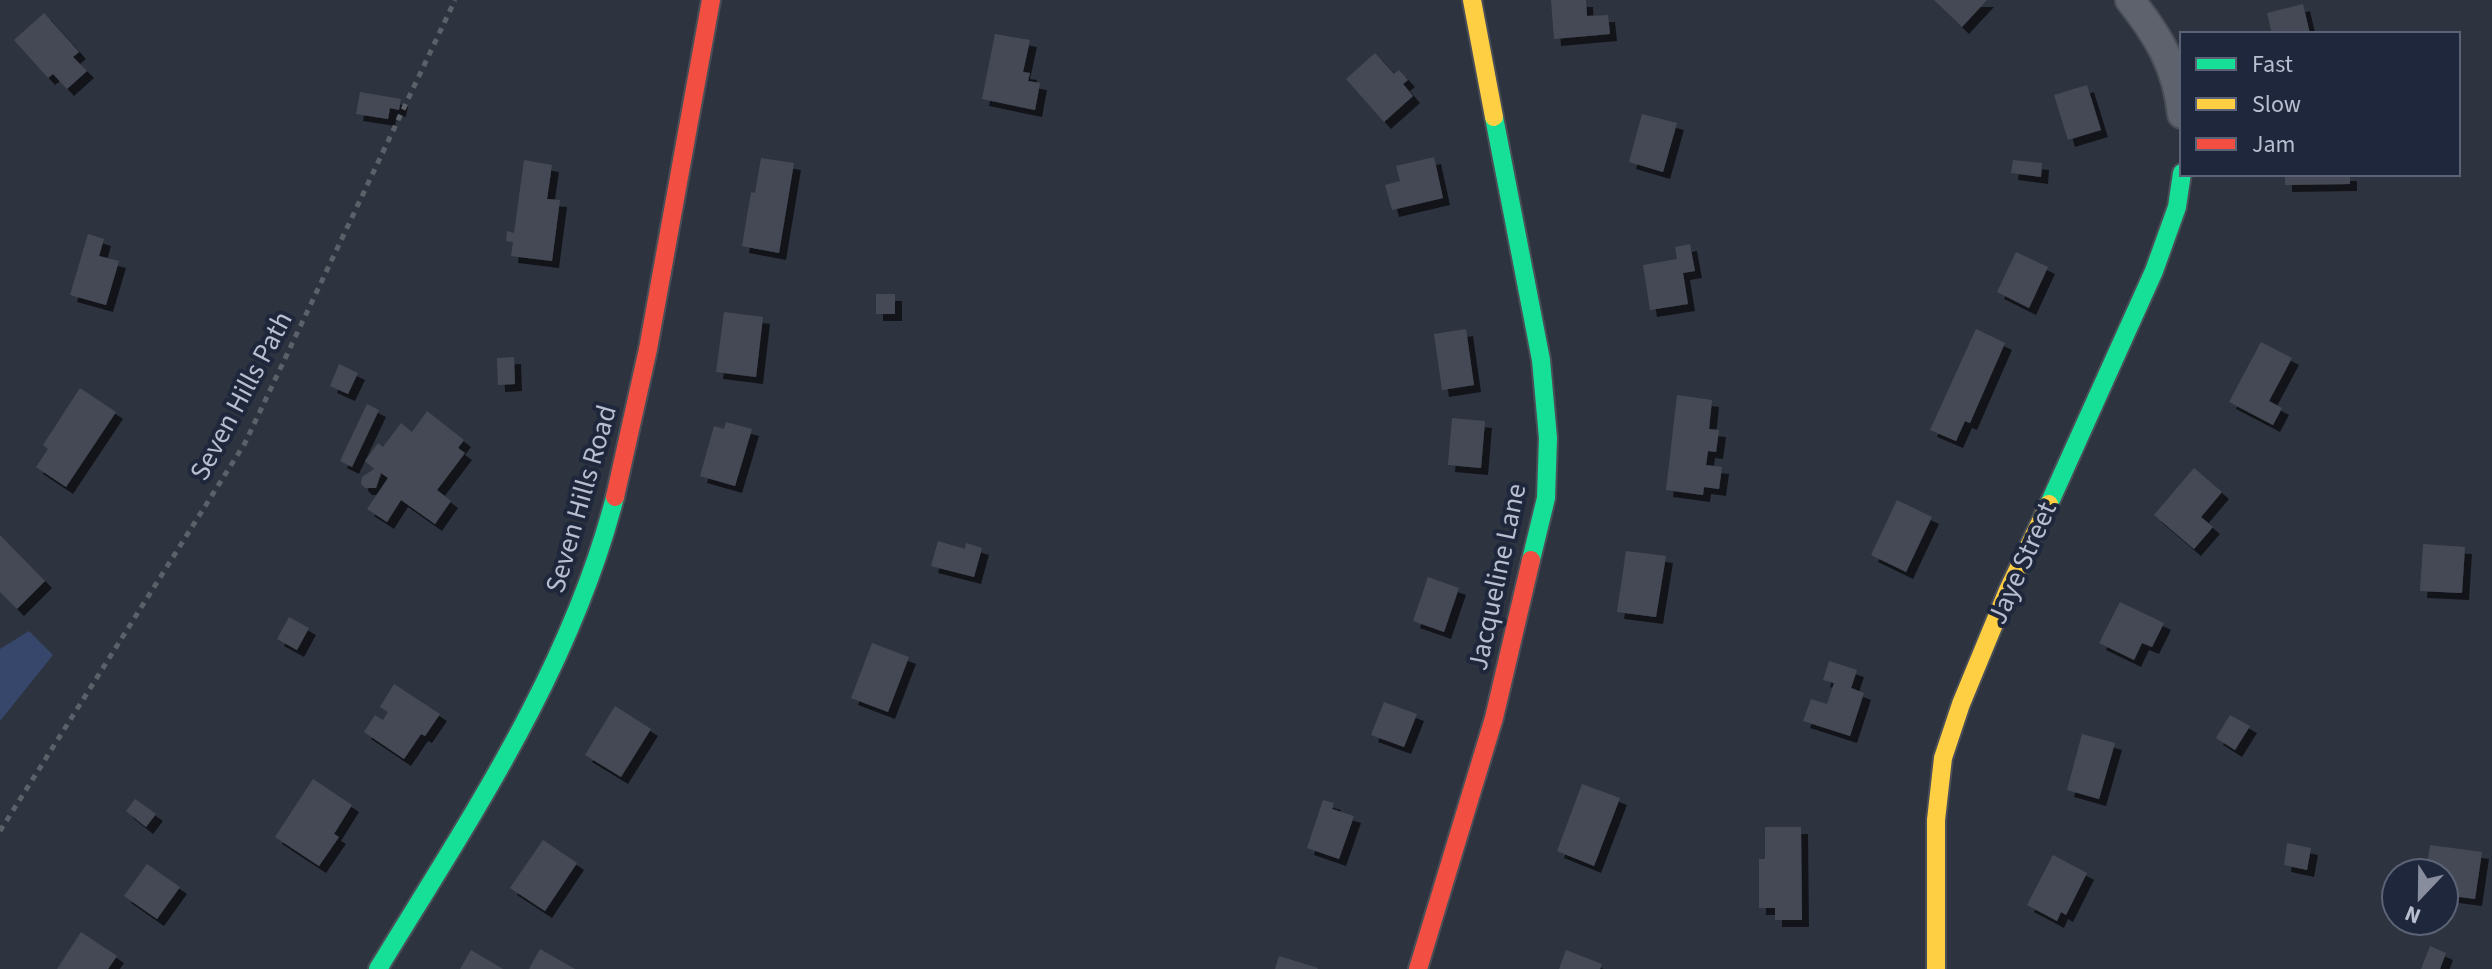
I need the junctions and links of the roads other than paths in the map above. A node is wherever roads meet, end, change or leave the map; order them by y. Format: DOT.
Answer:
graph roads {
  1 [pos="711,0"];
  2 [pos="1472,0"];
  3 [pos="2130,0"];
  4 [pos="2180,104"];
  5 [pos="2182,176"];
  6 [pos="378,969"];
  7 [pos="1418,969"];
  8 [pos="1936,969"];
  1 -- 6 [label="street, Seven Hills Road"];
  2 -- 7 [label="street, Jacqueline Lane"];
  3 -- 4 [label="street"];
  5 -- 8 [label="street, Jaye Street"];
}
